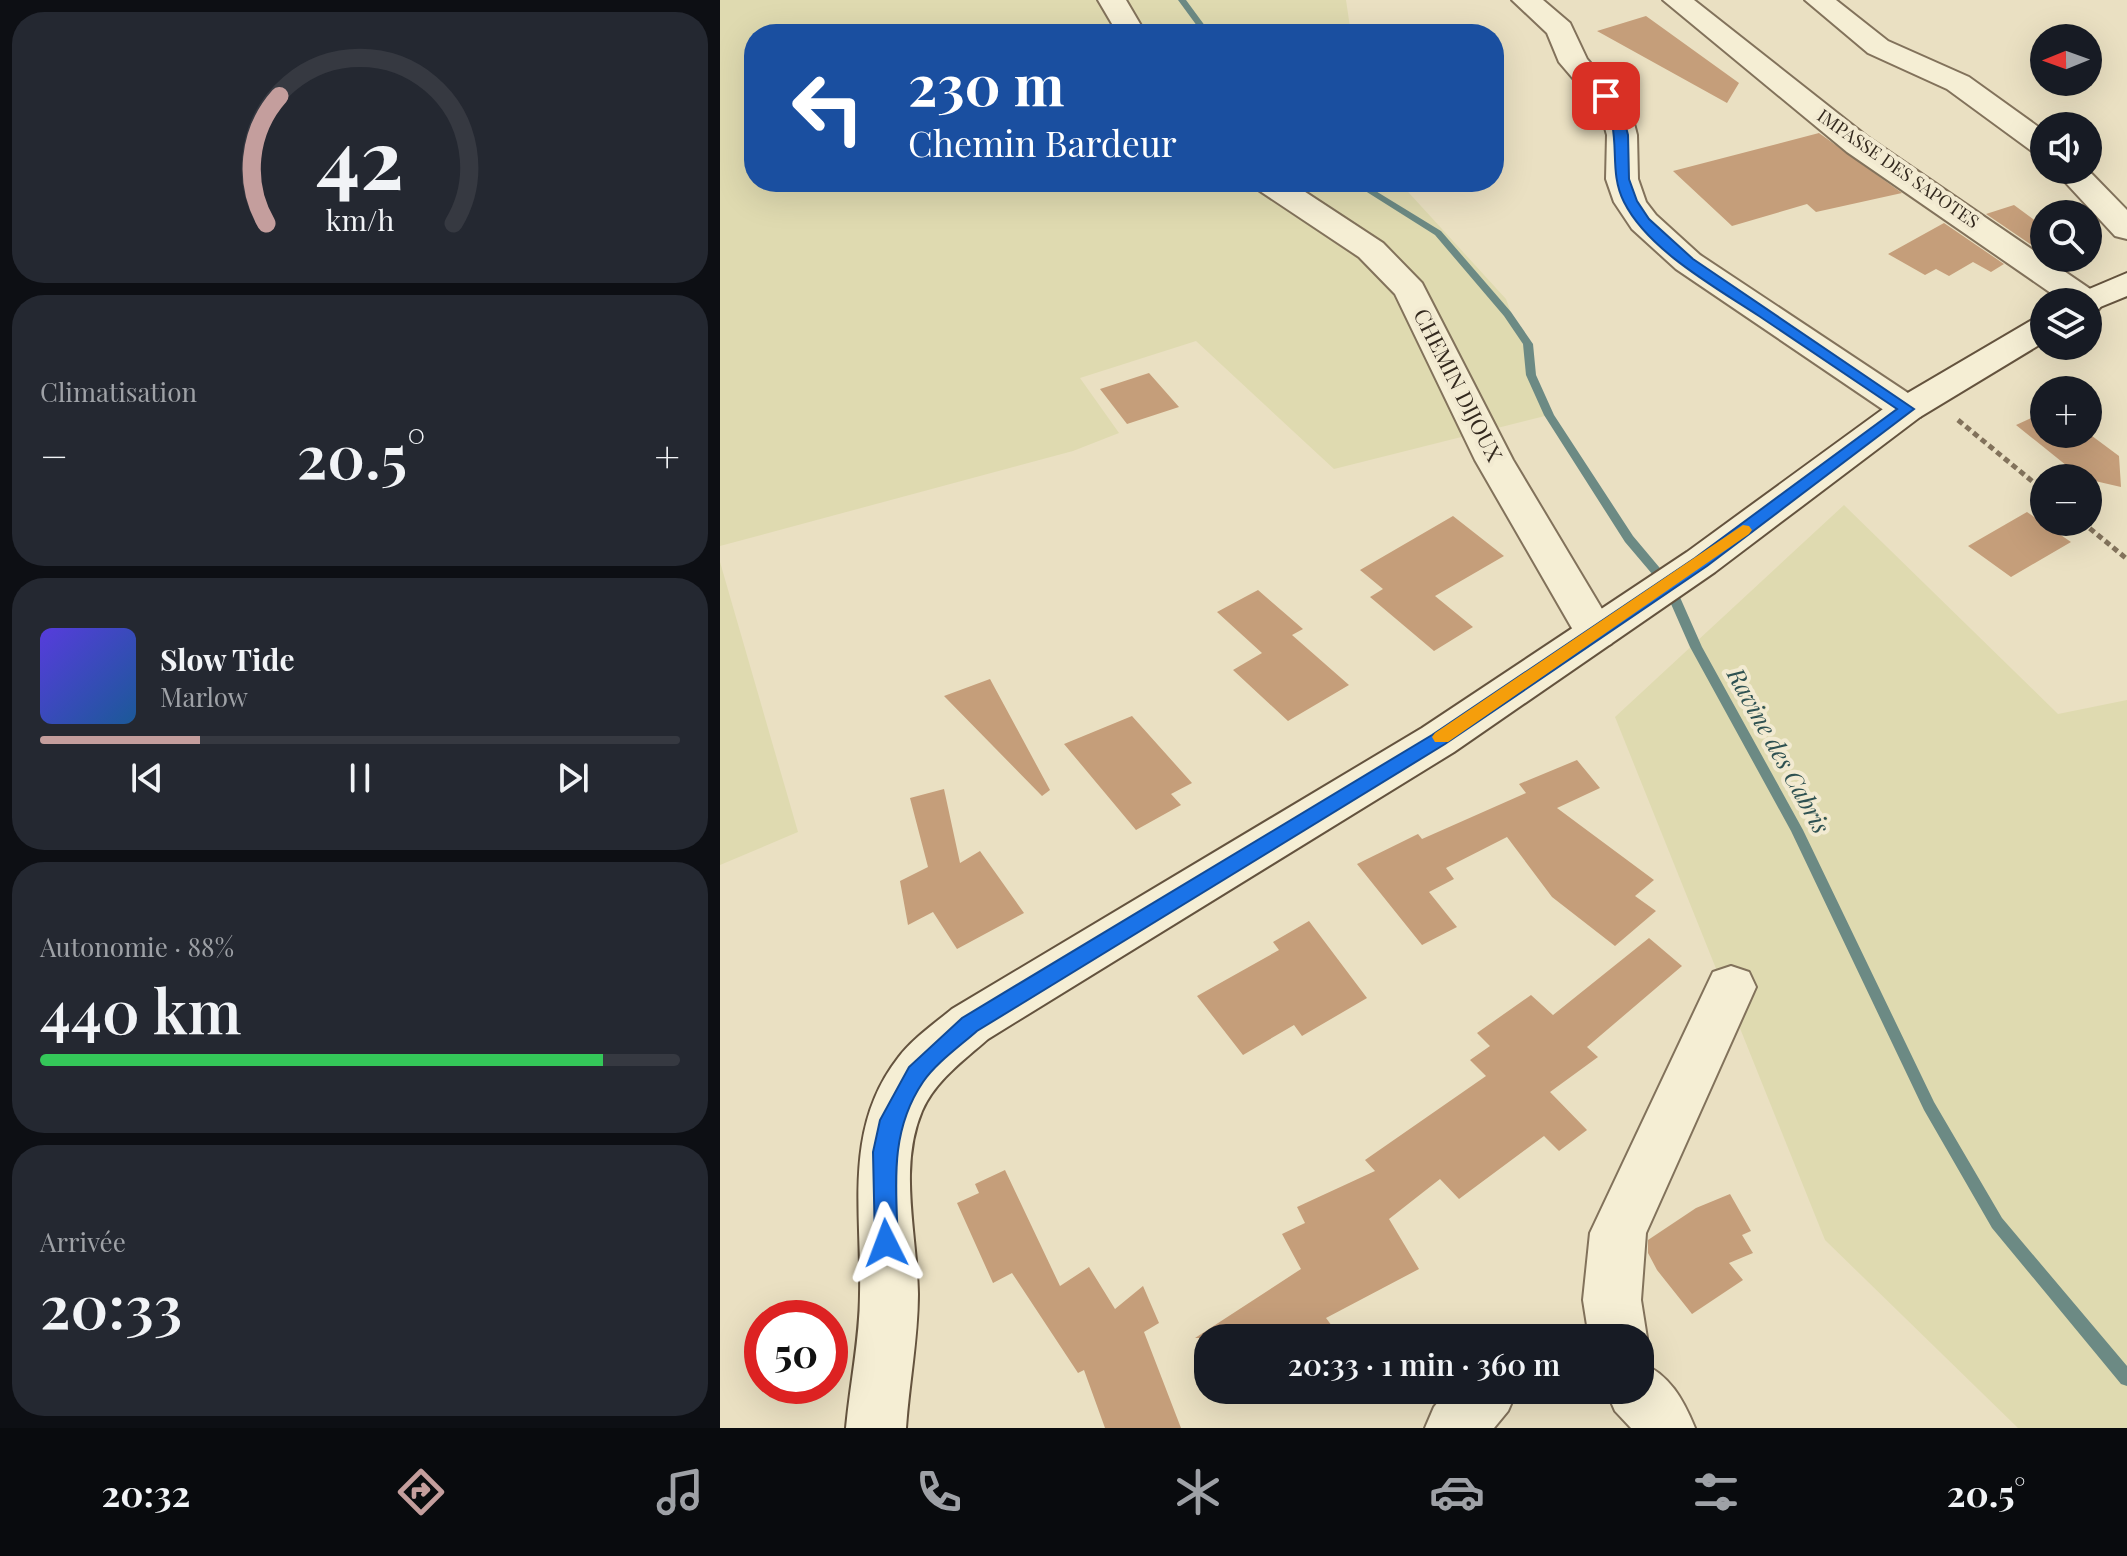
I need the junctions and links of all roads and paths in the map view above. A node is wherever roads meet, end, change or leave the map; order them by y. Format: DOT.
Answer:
graph roads {
  1 [pos="1112,0"];
  2 [pos="1526,0"];
  3 [pos="1677,0"];
  4 [pos="1819,0"];
  5 [pos="1126,24"];
  6 [pos="2030,135"];
  7 [pos="2084,184"];
  8 [pos="1283,192"];
  9 [pos="2127,229"];
  10 [pos="2127,283"];
  11 [pos="2067,288"];
  12 [pos="2102,295"];
  13 [pos="2030,335"];
  14 [pos="1917,402"];
  15 [pos="2030,481"];
  16 [pos="2099,536"];
  17 [pos="2127,559"];
  18 [pos="1608,625"];
  19 [pos="1731,987"];
  20 [pos="1616,1324"];
  21 [pos="1475,1404"];
  22 [pos="1650,1404"];
  23 [pos="876,1428"];
  24 [pos="1455,1428"];
  25 [pos="1665,1428"];
  1 -- 5 [label="street"];
  2 -- 14 [label="street"];
  3 -- 11 [label="street, IMPASSE DES SAPOTES"];
  4 -- 6 [label="street"];
  7 -- 9 [label="street"];
  8 -- 18 [label="street, CHEMIN DIJOUX"];
  10 -- 12 [label="street"];
  13 -- 14 [label="street"];
  14 -- 15 [label="path"];
  14 -- 18 [label="street"];
  16 -- 17 [label="path"];
  18 -- 23 [label="street"];
  19 -- 20 [label="street"];
  21 -- 24 [label="street"];
  22 -- 25 [label="street"];
}
